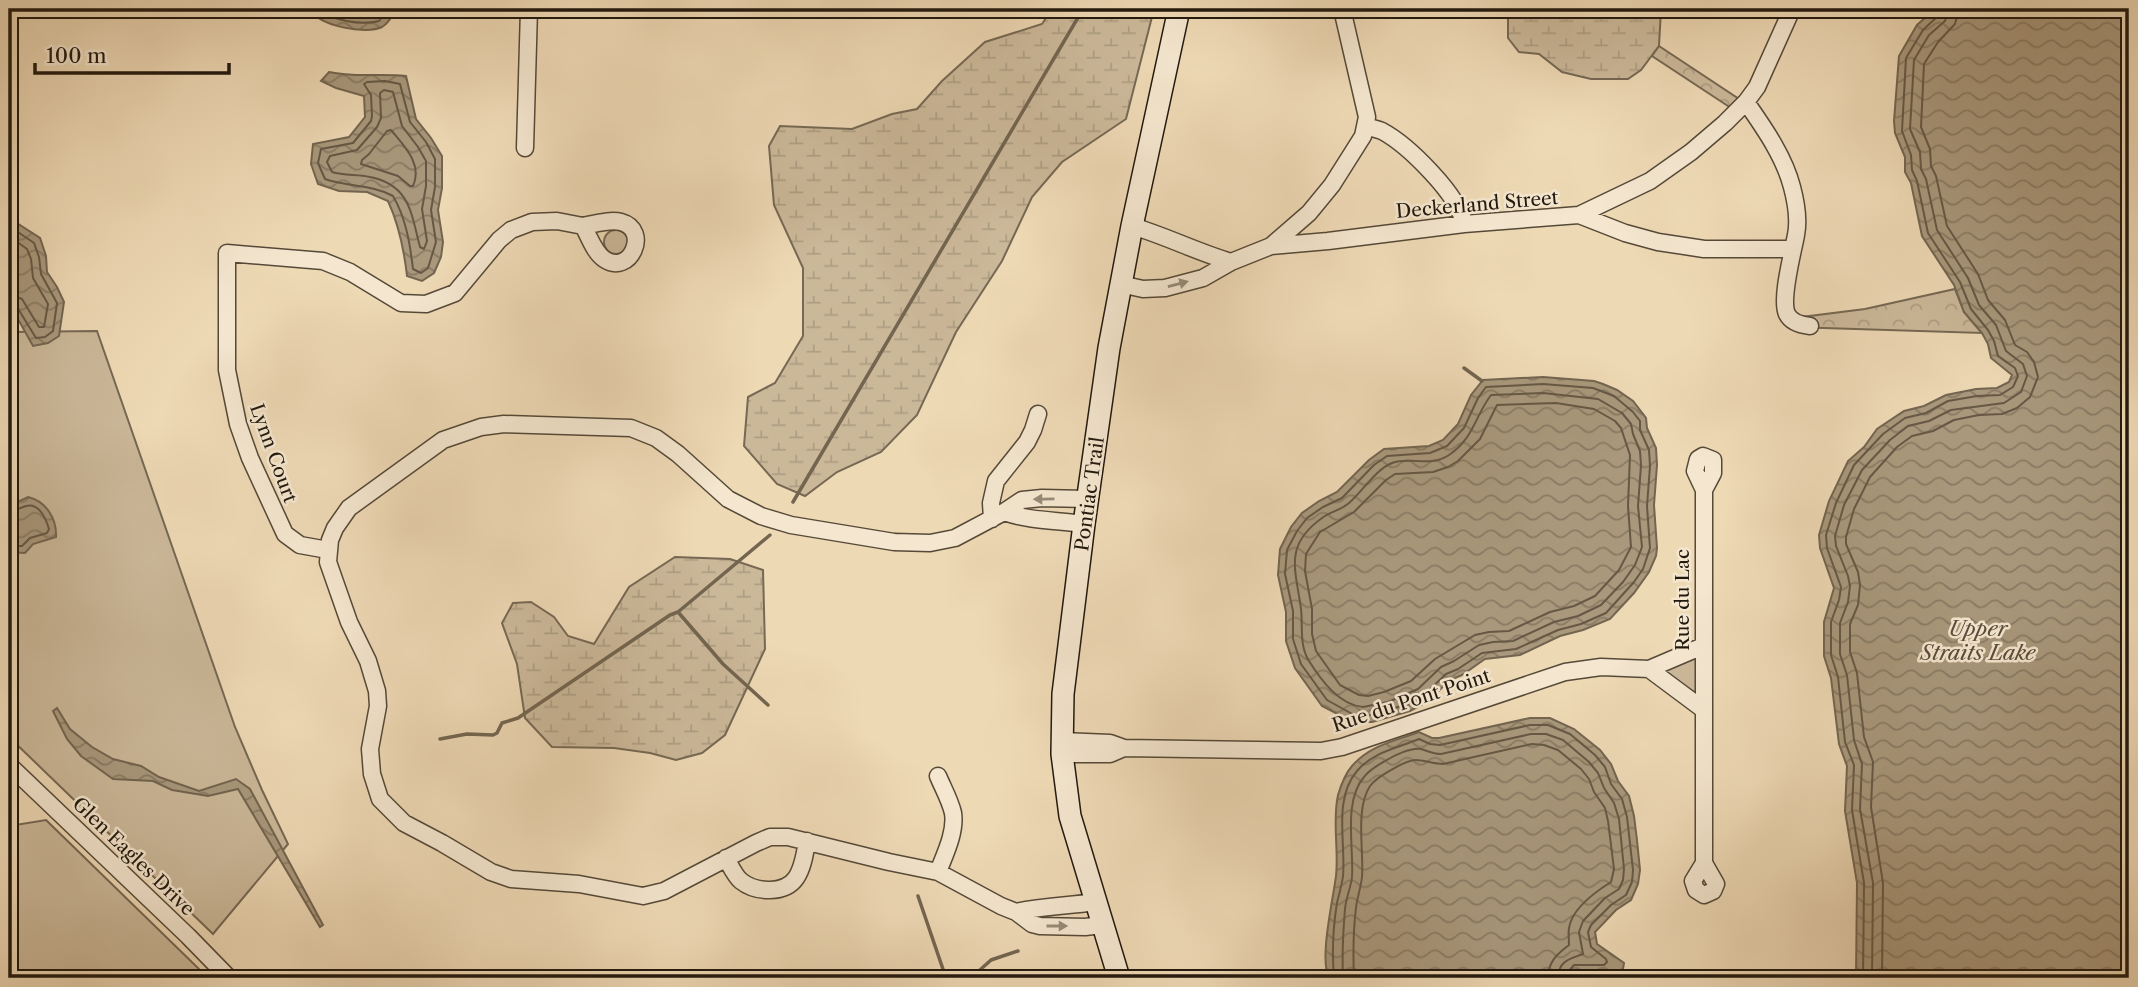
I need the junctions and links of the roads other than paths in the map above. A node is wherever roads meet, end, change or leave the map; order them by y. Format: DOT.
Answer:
graph roads {
  1 [pos="529,9"];
  2 [pos="1179,9"];
  3 [pos="1342,9"];
  4 [pos="1792,9"];
  5 [pos="1746,102"];
  6 [pos="1366,126"];
  7 [pos="525,148"];
  8 [pos="1579,215"];
  9 [pos="1464,223"];
  10 [pos="583,226"];
  11 [pos="1132,226"];
  12 [pos="1271,246"];
  13 [pos="1792,249"];
  14 [pos="1231,262"];
  15 [pos="1120,284"];
  16 [pos="1810,326"];
  17 [pos="1038,414"];
  18 [pos="1704,490"];
  19 [pos="1087,499"];
  20 [pos="998,516"];
  21 [pos="1084,524"];
  22 [pos="328,550"];
  23 [pos="1703,646"];
  24 [pos="1649,670"];
  25 [pos="1704,710"];
  26 [pos="1062,748"];
  27 [pos="9,765"];
  28 [pos="938,776"];
  29 [pos="807,841"];
  30 [pos="726,858"];
  31 [pos="1704,863"];
  32 [pos="939,872"];
  33 [pos="1095,902"];
  34 [pos="1016,912"];
  35 [pos="1102,925"];
  36 [pos="229,978"];
  37 [pos="1119,978"];
  1 -- 7 [label="street"];
  2 -- 11 [label="main road, Pontiac Trail"];
  3 -- 6 [label="street"];
  4 -- 5 [label="street"];
  5 -- 8 [label="street"];
  5 -- 13 [label="street"];
  6 -- 9 [label="street"];
  6 -- 12 [label="street"];
  8 -- 9 [label="street, Deckerland Street"];
  8 -- 13 [label="street, Deckerland Street"];
  9 -- 12 [label="street, Deckerland Street"];
  10 -- 22 [label="street, Lynn Court"];
  11 -- 14 [label="street"];
  11 -- 15 [label="main road, Pontiac Trail"];
  12 -- 14 [label="street, Deckerland Street"];
  13 -- 16 [label="street"];
  15 -- 14 [label="street, Deckerland Street, one-way"];
  15 -- 19 [label="main road, Pontiac Trail"];
  17 -- 20 [label="street"];
  18 -- 23 [label="street, Rue du Lac"];
  19 -- 20 [label="street, one-way"];
  19 -- 21 [label="main road, Pontiac Trail"];
  20 -- 21 [label="street"];
  20 -- 22 [label="street"];
  21 -- 26 [label="main road, Pontiac Trail"];
  22 -- 30 [label="street"];
  23 -- 24 [label="street, Rue du Pont Point"];
  23 -- 25 [label="street, Rue du Lac"];
  24 -- 25 [label="street, Rue du Lac"];
  24 -- 26 [label="street, Rue du Pont Point"];
  25 -- 31 [label="street, Rue du Lac"];
  26 -- 33 [label="main road, Pontiac Trail"];
  27 -- 36 [label="street, Glen Eagles Drive"];
  28 -- 32 [label="street"];
  29 -- 30 [label="street"];
  29 -- 30 [label="street"];
  29 -- 32 [label="street"];
  32 -- 34 [label="street"];
  33 -- 34 [label="street"];
  33 -- 35 [label="main road, Pontiac Trail"];
  34 -- 35 [label="street, one-way"];
  35 -- 37 [label="main road, Pontiac Trail"];
}
